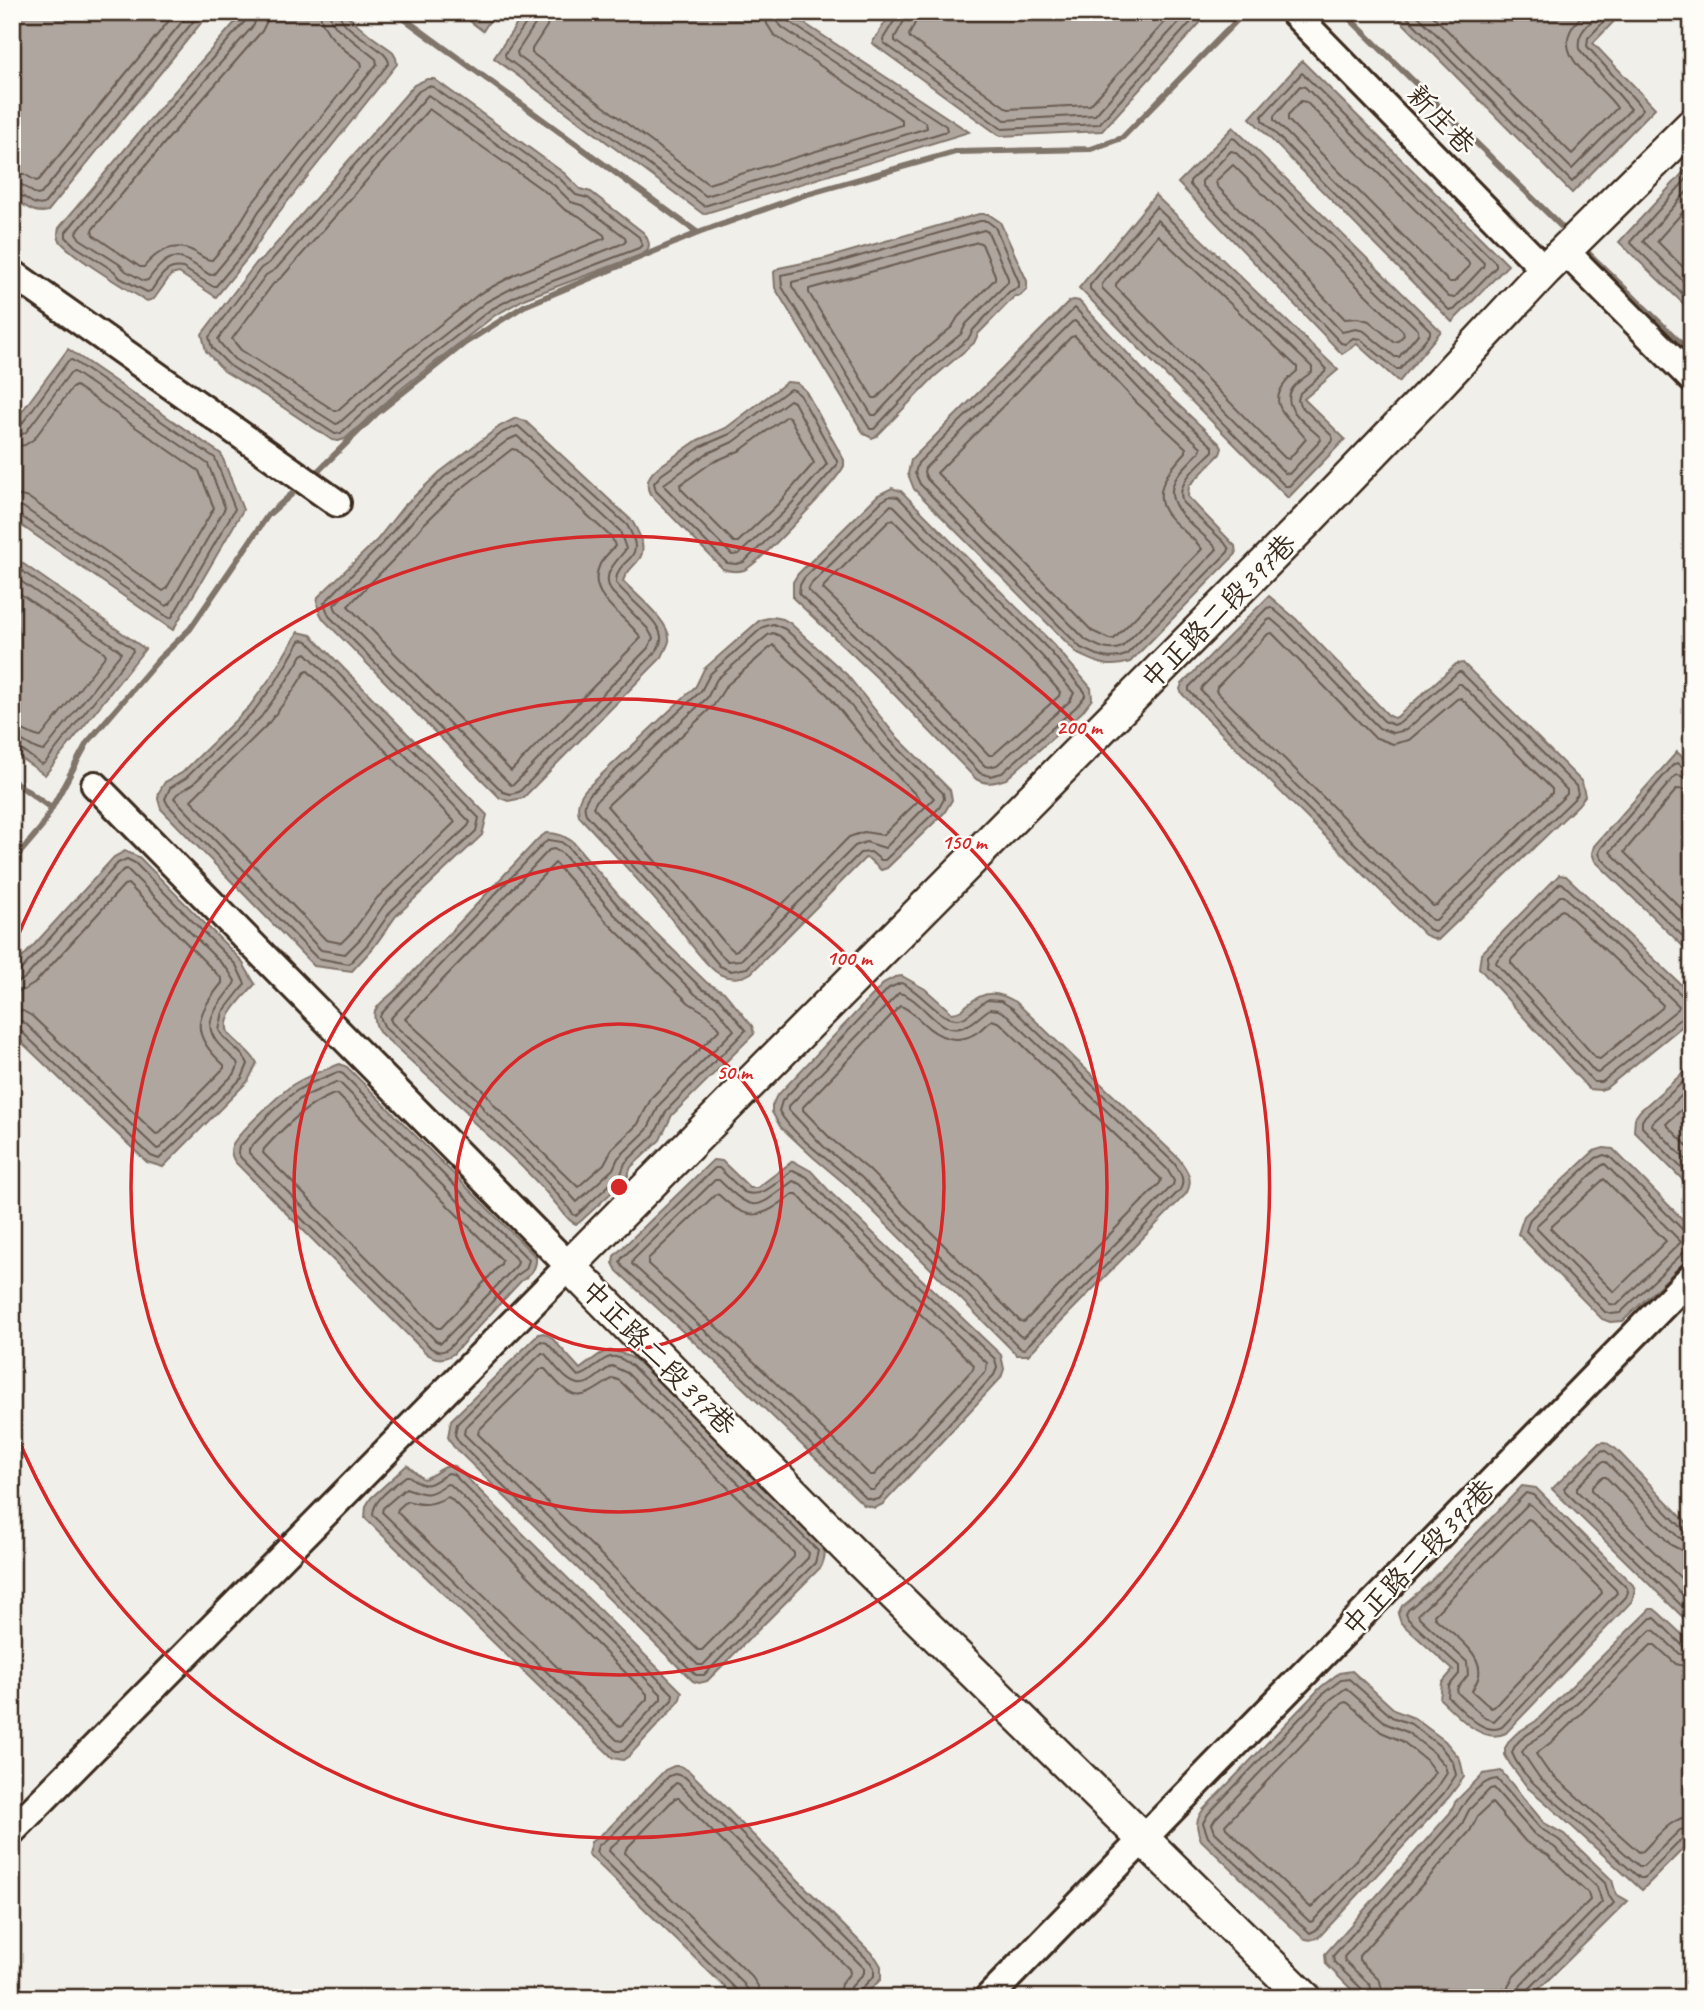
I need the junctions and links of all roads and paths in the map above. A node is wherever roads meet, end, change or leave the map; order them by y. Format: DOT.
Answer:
graph roads {
  1 [pos="1293,12"];
  2 [pos="1692,125"];
  3 [pos="1555,260"];
  4 [pos="12,273"];
  5 [pos="1692,379"];
  6 [pos="337,503"];
  7 [pos="96,785"];
  8 [pos="569,1266"];
  9 [pos="1692,1276"];
  10 [pos="12,1831"];
  11 [pos="1144,1838"];
  12 [pos="988,1998"];
  13 [pos="1306,1998"];
  1 -- 3 [label="street, 新庄巷"];
  2 -- 3 [label="street, 中正路二段397巷"];
  3 -- 5 [label="street, 新庄巷"];
  3 -- 8 [label="street, 中正路二段397巷"];
  4 -- 6 [label="street"];
  7 -- 8 [label="street"];
  8 -- 10 [label="street"];
  8 -- 11 [label="street, 中正路二段397巷"];
  9 -- 11 [label="street, 中正路二段397巷"];
  11 -- 12 [label="street, 中正路二段397巷"];
  11 -- 13 [label="street, 中正路二段397巷"];
}
